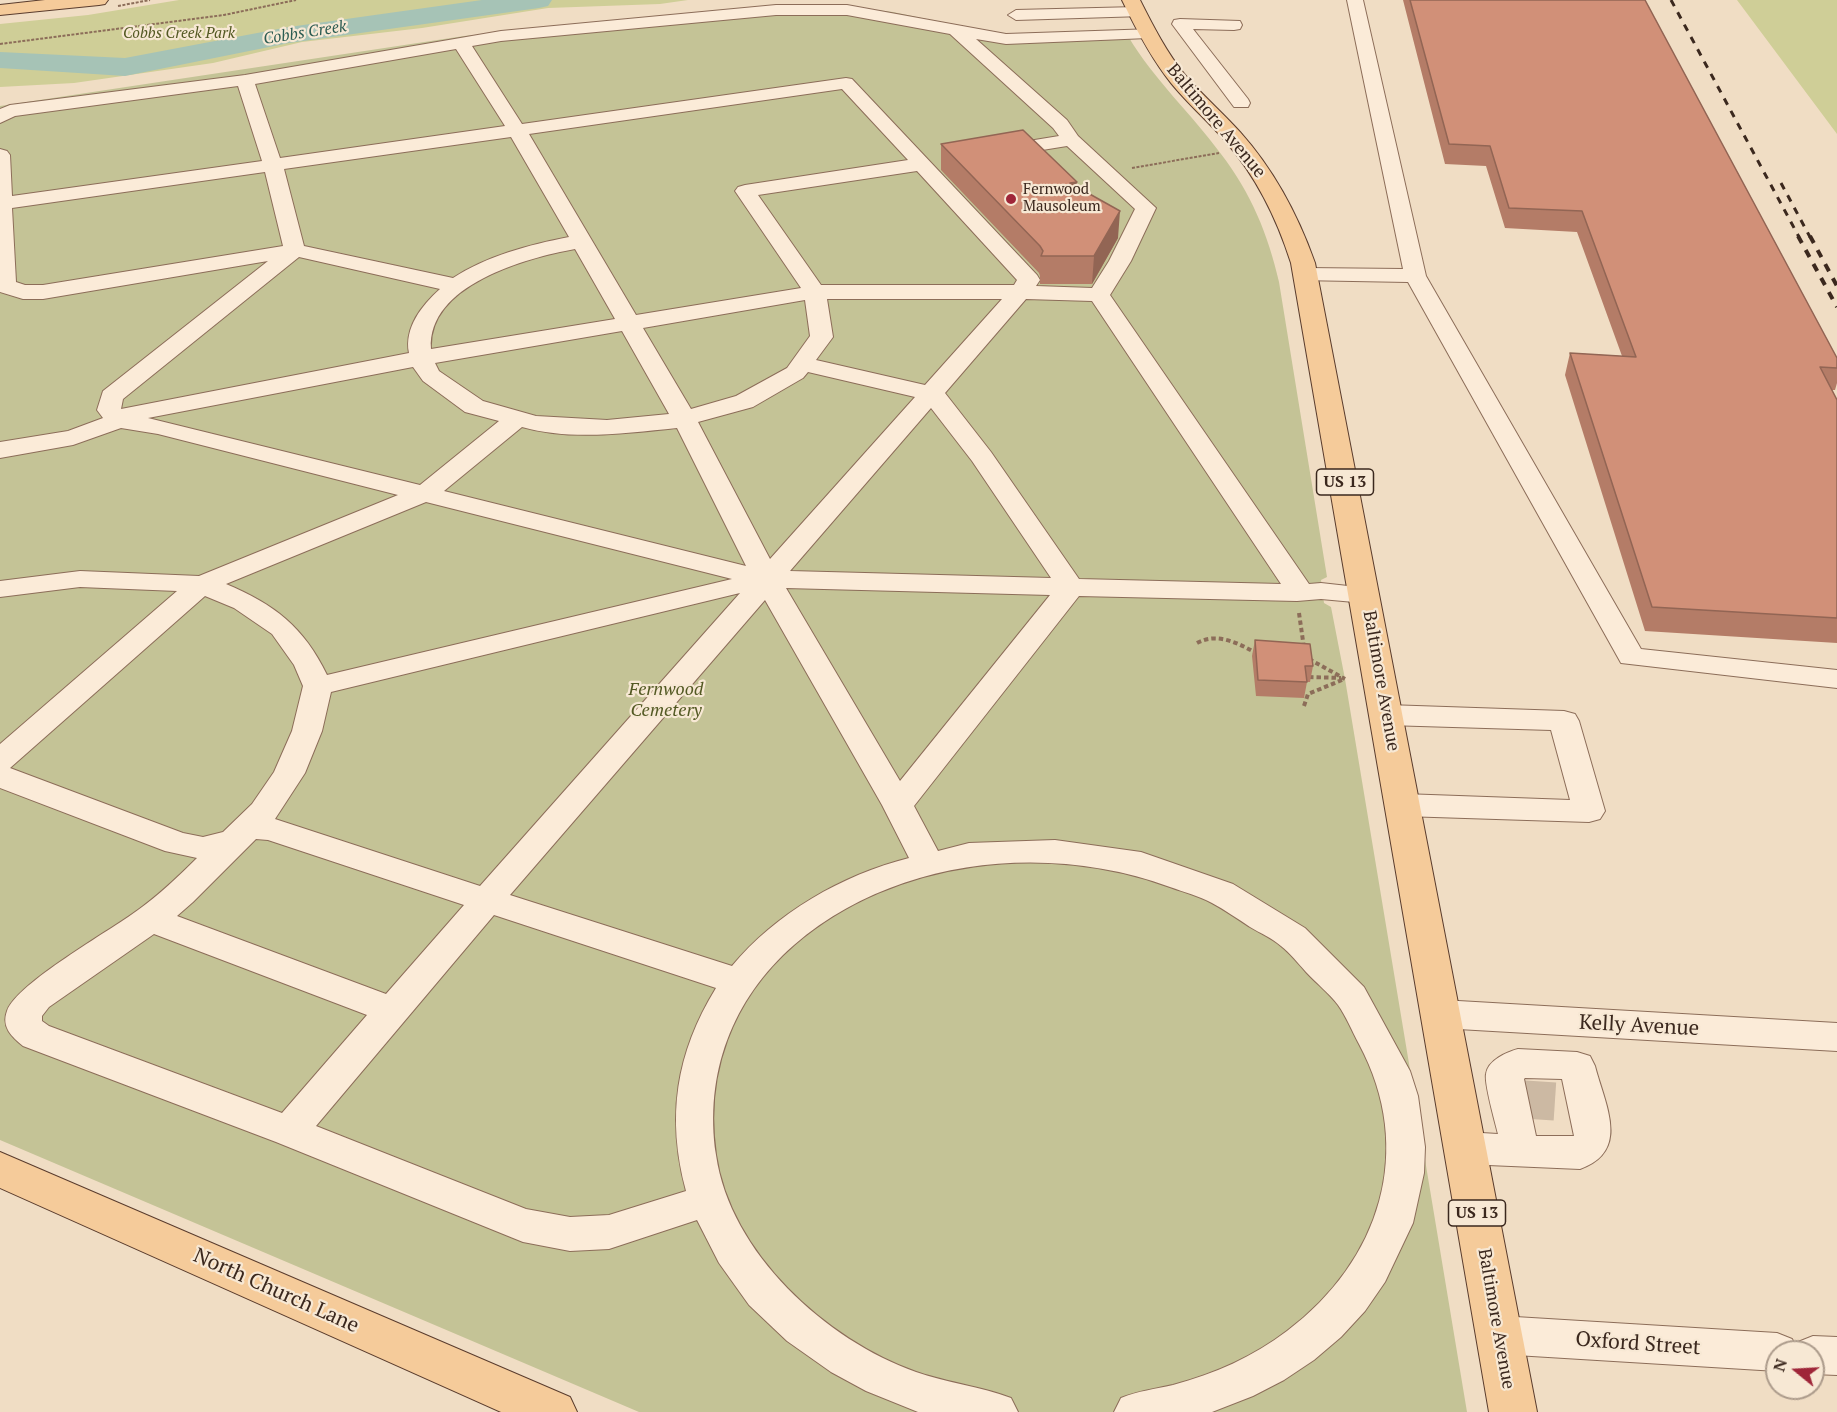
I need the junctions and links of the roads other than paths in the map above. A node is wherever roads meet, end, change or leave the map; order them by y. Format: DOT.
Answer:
graph roads {
  1 [pos="99,0"];
  2 [pos="1355,0"];
  3 [pos="52,3"];
  4 [pos="0,10"];
  5 [pos="1128,14"];
  6 [pos="1016,15"];
  7 [pos="1178,16"];
  8 [pos="1234,25"];
  9 [pos="954,29"];
  10 [pos="461,43"];
  11 [pos="245,80"];
  12 [pos="1241,103"];
  13 [pos="3,113"];
  14 [pos="518,130"];
  15 [pos="1071,140"];
  16 [pos="0,155"];
  17 [pos="976,155"];
  18 [pos="944,160"];
  19 [pos="922,164"];
  20 [pos="273,165"];
  21 [pos="1,204"];
  22 [pos="582,241"];
  23 [pos="295,250"];
  24 [pos="1306,275"];
  25 [pos="1415,276"];
  26 [pos="457,285"];
  27 [pos="814,292"];
  28 [pos="1020,292"];
  29 [pos="1098,295"];
  30 [pos="629,323"];
  31 [pos="421,358"];
  32 [pos="804,364"];
  33 [pos="933,394"];
  34 [pos="119,420"];
  35 [pos="516,420"];
  36 [pos="685,420"];
  37 [pos="0,432"];
  38 [pos="86,434"];
  39 [pos="0,450"];
  40 [pos="425,494"];
  41 [pos="766,579"];
  42 [pos="202,584"];
  43 [pos="1071,587"];
  44 [pos="0,589"];
  45 [pos="1299,593"];
  46 [pos="1365,596"];
  47 [pos="1837,679"];
  48 [pos="318,686"];
  49 [pos="1387,715"];
  50 [pos="0,761"];
  51 [pos="0,776"];
  52 [pos="898,805"];
  53 [pos="1403,805"];
  54 [pos="242,834"];
  55 [pos="928,863"];
  56 [pos="487,900"];
  57 [pos="150,919"];
  58 [pos="739,982"];
  59 [pos="36,998"];
  60 [pos="392,1010"];
  61 [pos="1441,1014"];
  62 [pos="1524,1019"];
  63 [pos="0,1023"];
  64 [pos="1837,1037"];
  65 [pos="1533,1064"];
  66 [pos="289,1131"];
  67 [pos="1465,1148"];
  68 [pos="1520,1150"];
  69 [pos="0,1169"];
  70 [pos="707,1200"];
  71 [pos="1499,1335"];
  72 [pos="1765,1351"];
  73 [pos="553,1412"];
  74 [pos="996,1412"];
  75 [pos="1136,1412"];
  76 [pos="1513,1412"];
  1 -- 3 [label="main road"];
  2 -- 25 [label="street"];
  3 -- 4 [label="main road"];
  5 -- 6 [label="street"];
  5 -- 7 [label="street"];
  5 -- 9 [label="street"];
  5 -- 24 [label="main road, Baltimore Avenue / US 13"];
  7 -- 8 [label="street"];
  7 -- 12 [label="street"];
  9 -- 10 [label="street"];
  9 -- 15 [label="street"];
  10 -- 11 [label="street"];
  10 -- 14 [label="street"];
  11 -- 13 [label="street"];
  11 -- 20 [label="street"];
  14 -- 19 [label="street"];
  14 -- 20 [label="street"];
  14 -- 22 [label="street"];
  15 -- 17 [label="street"];
  15 -- 29 [label="street"];
  16 -- 21 [label="street"];
  18 -- 19 [label="street"];
  19 -- 27 [label="street"];
  19 -- 28 [label="street"];
  20 -- 21 [label="street"];
  20 -- 23 [label="street"];
  21 -- 23 [label="street"];
  22 -- 26 [label="street"];
  22 -- 30 [label="street"];
  23 -- 26 [label="street"];
  23 -- 34 [label="street"];
  24 -- 25 [label="street"];
  24 -- 46 [label="main road, Baltimore Avenue / US 13"];
  25 -- 47 [label="street"];
  26 -- 31 [label="street"];
  27 -- 28 [label="street"];
  27 -- 30 [label="street"];
  27 -- 32 [label="street"];
  28 -- 29 [label="street"];
  28 -- 33 [label="street"];
  29 -- 45 [label="street"];
  30 -- 31 [label="street"];
  30 -- 36 [label="street"];
  31 -- 34 [label="street"];
  31 -- 35 [label="street"];
  32 -- 33 [label="street"];
  32 -- 36 [label="street"];
  33 -- 41 [label="street"];
  33 -- 43 [label="street"];
  34 -- 38 [label="street"];
  34 -- 40 [label="street"];
  35 -- 36 [label="street"];
  35 -- 40 [label="street"];
  36 -- 41 [label="street"];
  37 -- 38 [label="street"];
  38 -- 39 [label="street"];
  40 -- 41 [label="street"];
  40 -- 42 [label="street"];
  41 -- 43 [label="street"];
  41 -- 48 [label="street"];
  41 -- 52 [label="street"];
  41 -- 56 [label="street"];
  42 -- 44 [label="street"];
  42 -- 48 [label="street"];
  42 -- 50 [label="street"];
  43 -- 45 [label="street"];
  43 -- 52 [label="street"];
  45 -- 46 [label="street"];
  46 -- 49 [label="main road, Baltimore Avenue / US 13"];
  48 -- 54 [label="street"];
  49 -- 53 [label="main road, Baltimore Avenue / US 13"];
  49 -- 53 [label="street"];
  51 -- 54 [label="street"];
  52 -- 55 [label="street"];
  53 -- 61 [label="main road, Baltimore Avenue / US 13"];
  54 -- 56 [label="street"];
  54 -- 57 [label="street"];
  55 -- 58 [label="street"];
  55 -- 75 [label="street"];
  56 -- 58 [label="street"];
  56 -- 60 [label="street"];
  57 -- 59 [label="street"];
  57 -- 60 [label="street"];
  58 -- 70 [label="street"];
  59 -- 63 [label="street"];
  59 -- 66 [label="street"];
  60 -- 66 [label="street"];
  61 -- 62 [label="street, Kelly Avenue"];
  61 -- 67 [label="main road, Baltimore Avenue / US 13"];
  62 -- 64 [label="street, Kelly Avenue"];
  62 -- 65 [label="street"];
  65 -- 68 [label="street"];
  65 -- 68 [label="street"];
  66 -- 70 [label="street"];
  67 -- 68 [label="street"];
  67 -- 71 [label="main road, Baltimore Avenue / US 13"];
  69 -- 73 [label="main road, North Church Lane"];
  70 -- 74 [label="street"];
  71 -- 72 [label="street, Oxford Street"];
  71 -- 76 [label="main road, Baltimore Avenue / US 13"];
}
